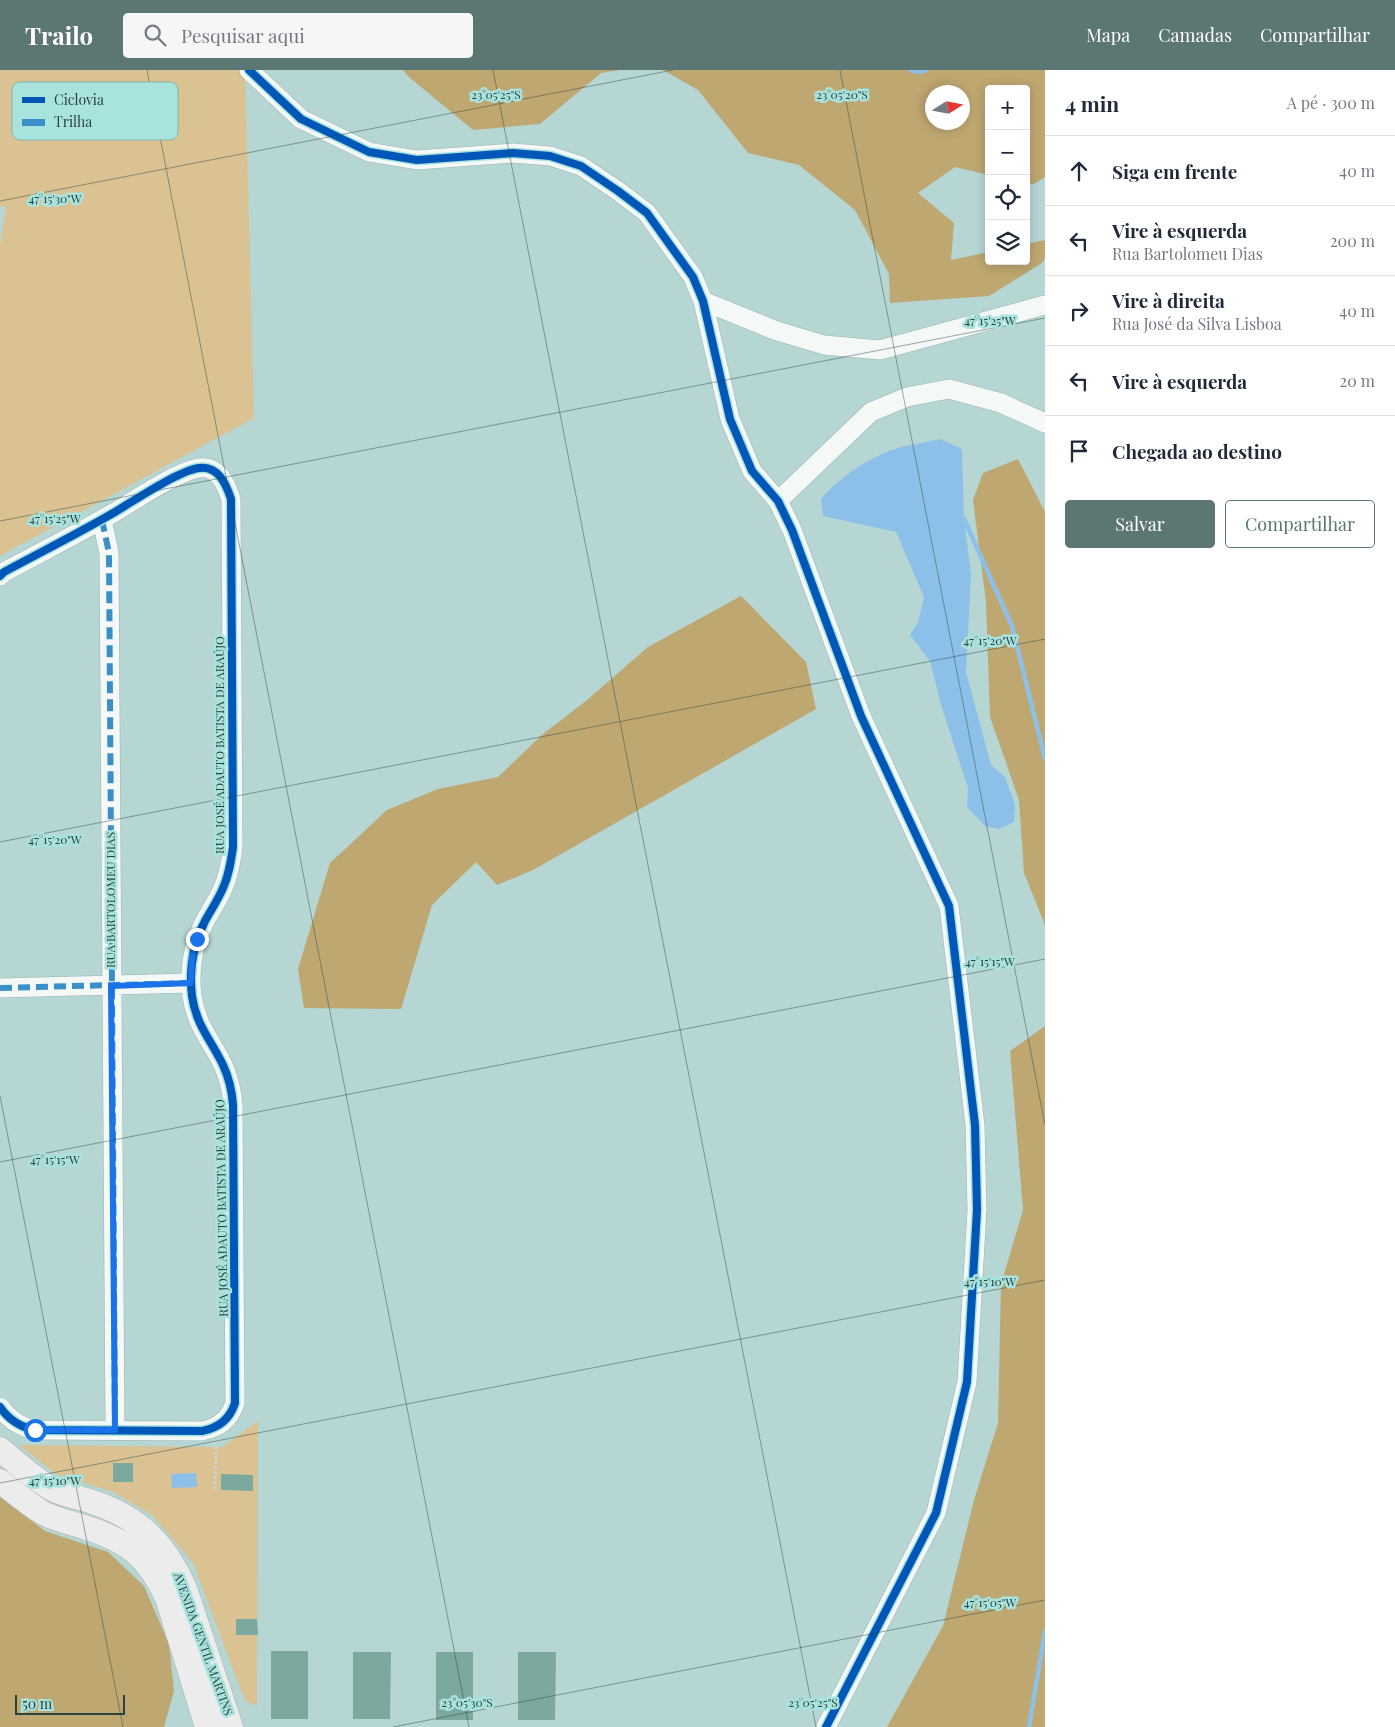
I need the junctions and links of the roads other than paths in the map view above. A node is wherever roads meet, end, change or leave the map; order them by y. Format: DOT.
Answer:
graph roads {
  1 [pos="249,70"];
  2 [pos="703,301"];
  3 [pos="1045,305"];
  4 [pos="1045,423"];
  5 [pos="778,501"];
  6 [pos="102,520"];
  7 [pos="0,576"];
  8 [pos="191,983"];
  9 [pos="111,986"];
  10 [pos="0,988"];
  11 [pos="4,1413"];
  12 [pos="115,1430"];
  13 [pos="0,1449"];
  14 [pos="0,1481"];
  15 [pos="230,1722"];
  16 [pos="206,1725"];
  17 [pos="826,1727"];
  1 -- 2 [label="street"];
  2 -- 3 [label="street"];
  2 -- 5 [label="street"];
  4 -- 5 [label="street"];
  5 -- 17 [label="street"];
  6 -- 7 [label="street"];
  6 -- 8 [label="street, RUA JOSÉ ADAUTO BATISTA DE ARAÚJO"];
  6 -- 9 [label="street, RUA BARTOLOMEU DIAS"];
  8 -- 9 [label="street"];
  8 -- 12 [label="street, RUA JOSÉ ADAUTO BATISTA DE ARAÚJO"];
  9 -- 10 [label="street"];
  9 -- 12 [label="street, RUA BARTOLOMEU DIAS"];
  11 -- 12 [label="street"];
  13 -- 15 [label="main road, AVENIDA GENTIL MARTINS"];
  14 -- 16 [label="main road, AVENIDA GENTIL MARTINS"];
  15 -- 16 [label="main road"];
}
